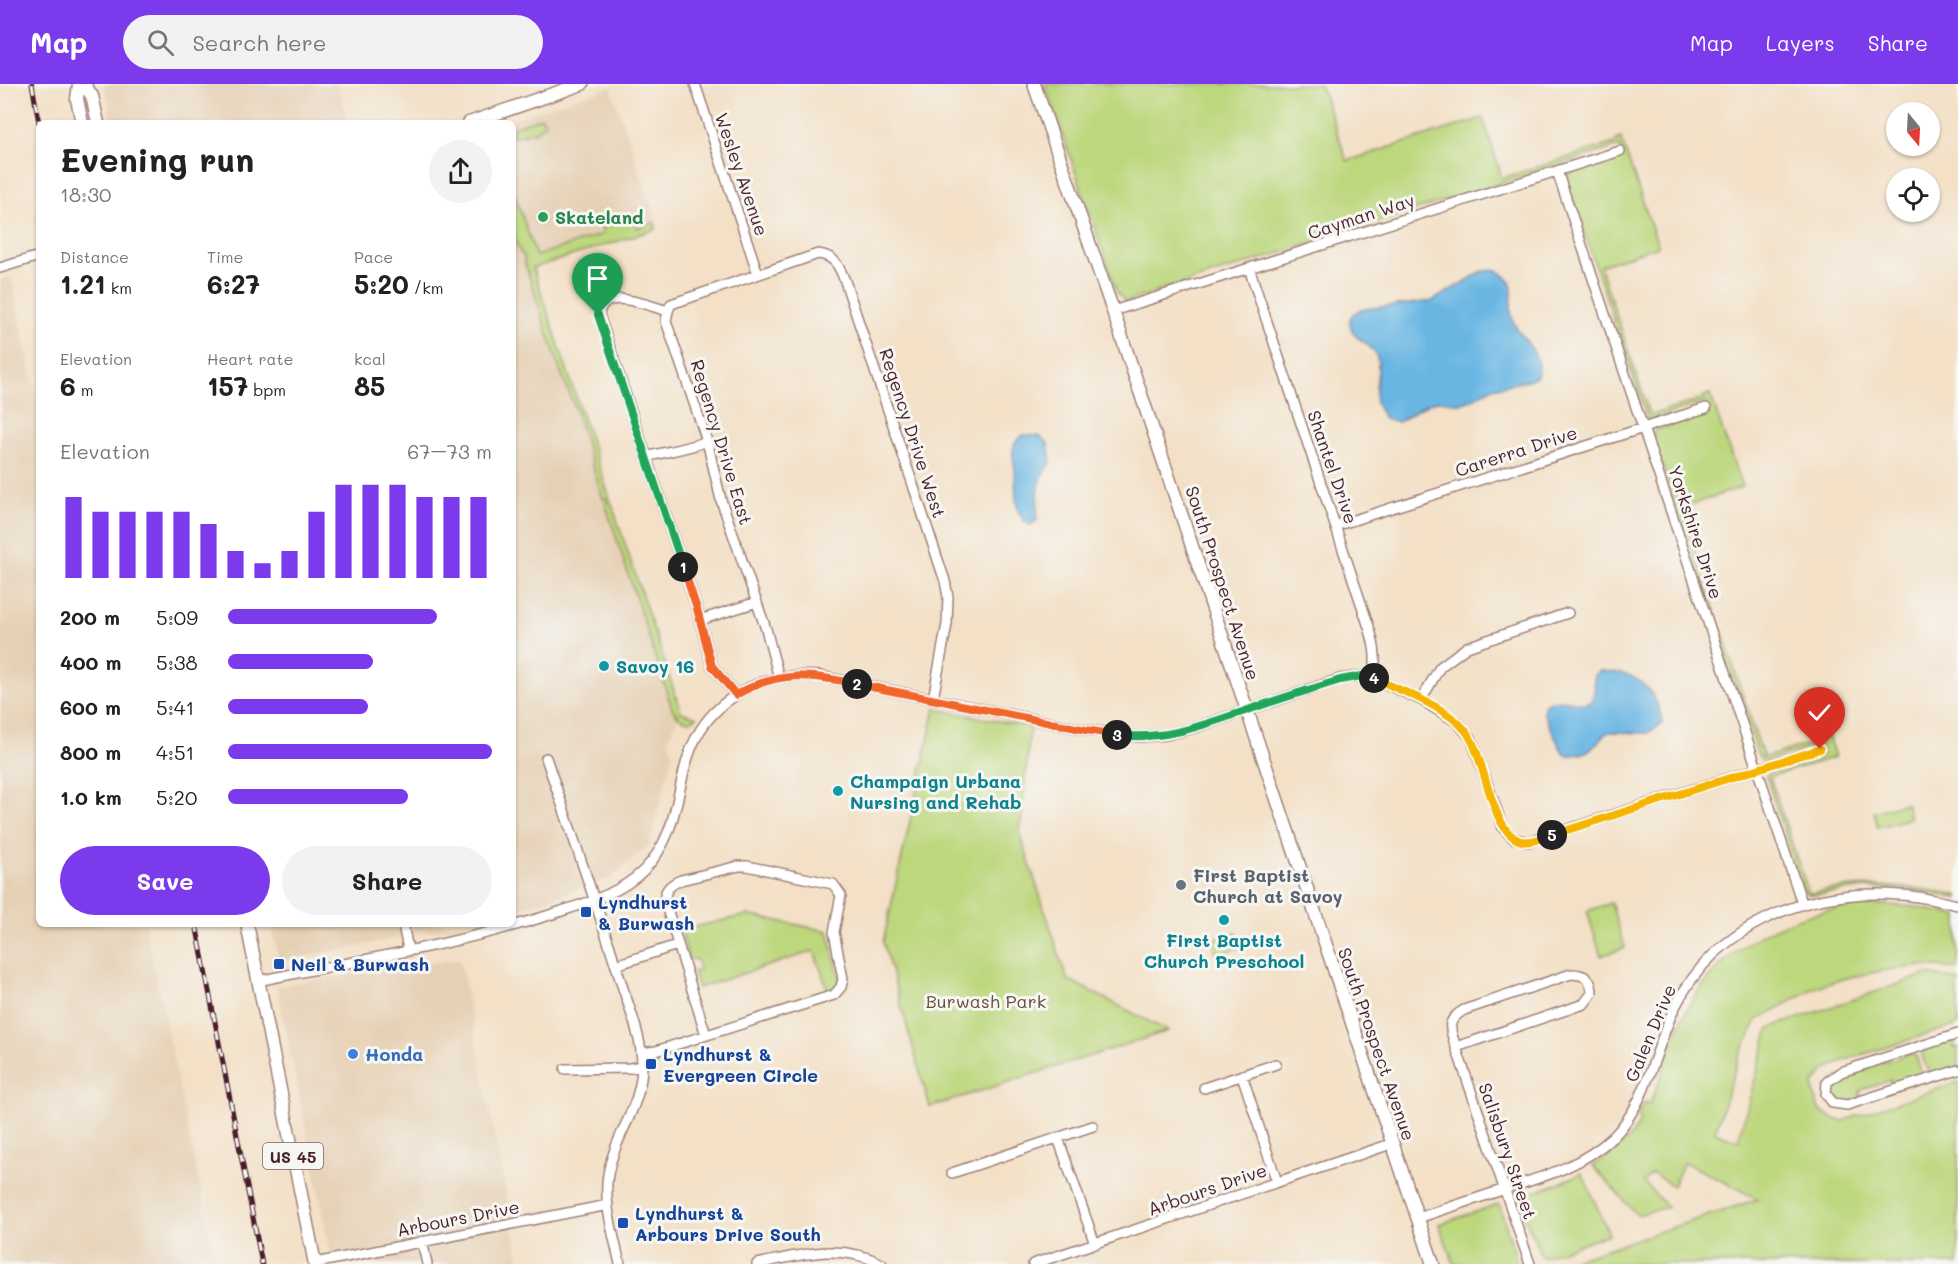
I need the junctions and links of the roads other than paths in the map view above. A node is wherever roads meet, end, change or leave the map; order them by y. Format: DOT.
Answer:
graph roads {
  1 [pos="79,84"];
  2 [pos="84,84"];
  3 [pos="582,84"];
  4 [pos="695,84"];
  5 [pos="1034,84"];
  6 [pos="81,120"];
  7 [pos="97,120"];
  8 [pos="477,120"];
  9 [pos="1620,151"];
  10 [pos="1557,171"];
  11 [pos="36,257"];
  12 [pos="0,268"];
  13 [pos="1249,268"];
  14 [pos="758,274"];
  15 [pos="668,311"];
  16 [pos="1113,311"];
  17 [pos="1706,408"];
  18 [pos="1644,428"];
  19 [pos="707,441"];
  20 [pos="646,457"];
  21 [pos="1335,526"];
  22 [pos="757,602"];
  23 [pos="1568,613"];
  24 [pos="700,620"];
  25 [pos="778,678"];
  26 [pos="1373,678"];
  27 [pos="736,695"];
  28 [pos="933,699"];
  29 [pos="1421,700"];
  30 [pos="1247,710"];
  31 [pos="1820,749"];
  32 [pos="546,758"];
  33 [pos="1756,769"];
  34 [pos="594,900"];
  35 [pos="1802,903"];
  36 [pos="1958,905"];
  37 [pos="516,924"];
  38 [pos="249,927"];
  39 [pos="404,927"];
  40 [pos="508,927"];
  41 [pos="677,945"];
  42 [pos="408,950"];
  43 [pos="616,965"];
  44 [pos="258,981"];
  45 [pos="1958,1034"];
  46 [pos="706,1035"];
  47 [pos="1456,1047"];
  48 [pos="642,1053"];
  49 [pos="1276,1064"];
  50 [pos="642,1066"];
  51 [pos="565,1068"];
  52 [pos="1958,1070"];
  53 [pos="1242,1075"];
  54 [pos="1204,1088"];
  55 [pos="1093,1126"];
  56 [pos="1058,1138"];
  57 [pos="1391,1144"];
  58 [pos="952,1173"];
  59 [pos="1277,1182"];
  60 [pos="1504,1189"];
  61 [pos="608,1205"];
  62 [pos="1418,1218"];
  63 [pos="422,1241"];
  64 [pos="1095,1244"];
  65 [pos="811,1254"];
  66 [pos="315,1263"];
  67 [pos="427,1264"];
  68 [pos="620,1264"];
  69 [pos="757,1264"];
  70 [pos="814,1264"];
  71 [pos="882,1264"];
  72 [pos="1033,1264"];
  73 [pos="1433,1264"];
  74 [pos="1530,1264"];
  1 -- 6 [label="main road"];
  2 -- 7 [label="main road"];
  3 -- 8 [label="main road"];
  4 -- 14 [label="street, Wesley Avenue"];
  5 -- 16 [label="main road, South Prospect Avenue"];
  9 -- 10 [label="street, Cayman Way"];
  10 -- 13 [label="street, Cayman Way"];
  10 -- 18 [label="street, Yorkshire Drive"];
  11 -- 12 [label="street"];
  13 -- 16 [label="street, Cayman Way"];
  13 -- 21 [label="street, Shantel Drive"];
  14 -- 15 [label="street"];
  14 -- 28 [label="street, Regency Drive West"];
  15 -- 19 [label="street, Regency Drive East"];
  15 -- 20 [label="street"];
  16 -- 30 [label="main road, South Prospect Avenue"];
  17 -- 18 [label="street, Carerra Drive"];
  18 -- 21 [label="street, Carerra Drive"];
  18 -- 33 [label="street, Yorkshire Drive"];
  19 -- 20 [label="street"];
  19 -- 22 [label="street, Regency Drive East"];
  20 -- 24 [label="street"];
  21 -- 26 [label="street, Shantel Drive"];
  22 -- 24 [label="street"];
  22 -- 25 [label="street, Regency Drive East"];
  23 -- 29 [label="street"];
  24 -- 27 [label="street"];
  25 -- 27 [label="street"];
  25 -- 28 [label="street"];
  26 -- 29 [label="street"];
  26 -- 30 [label="street"];
  27 -- 34 [label="street"];
  28 -- 30 [label="street"];
  29 -- 33 [label="street"];
  30 -- 57 [label="main road, South Prospect Avenue"];
  31 -- 33 [label="street"];
  32 -- 34 [label="street"];
  33 -- 35 [label="street, Yorkshire Drive"];
  34 -- 37 [label="street"];
  34 -- 43 [label="street"];
  35 -- 36 [label="street, Galen Drive"];
  35 -- 60 [label="street, Galen Drive"];
  38 -- 44 [label="main road, US 45"];
  39 -- 42 [label="street"];
  40 -- 42 [label="street"];
  41 -- 43 [label="street"];
  41 -- 46 [label="street"];
  41 -- 46 [label="street"];
  42 -- 44 [label="street"];
  43 -- 48 [label="street"];
  44 -- 66 [label="main road, US 45"];
  45 -- 52 [label="street"];
  46 -- 48 [label="street"];
  47 -- 47 [label="street, Salisbury Street"];
  47 -- 60 [label="street, Salisbury Street"];
  48 -- 50 [label="street"];
  49 -- 53 [label="street"];
  50 -- 51 [label="street"];
  50 -- 61 [label="street"];
  53 -- 54 [label="street"];
  53 -- 59 [label="street"];
  55 -- 56 [label="street"];
  56 -- 58 [label="street"];
  56 -- 64 [label="street"];
  57 -- 59 [label="street, Arbours Drive"];
  57 -- 62 [label="main road, South Prospect Avenue"];
  59 -- 64 [label="street, Arbours Drive"];
  60 -- 62 [label="street, Galen Drive"];
  60 -- 74 [label="street, Salisbury Street"];
  61 -- 63 [label="street, Arbours Drive"];
  61 -- 68 [label="street"];
  62 -- 73 [label="main road, South Prospect Avenue"];
  63 -- 66 [label="street, Arbours Drive"];
  63 -- 67 [label="street"];
  64 -- 72 [label="street, Arbours Drive"];
  65 -- 69 [label="street"];
  65 -- 70 [label="street"];
  65 -- 71 [label="street"];
}
